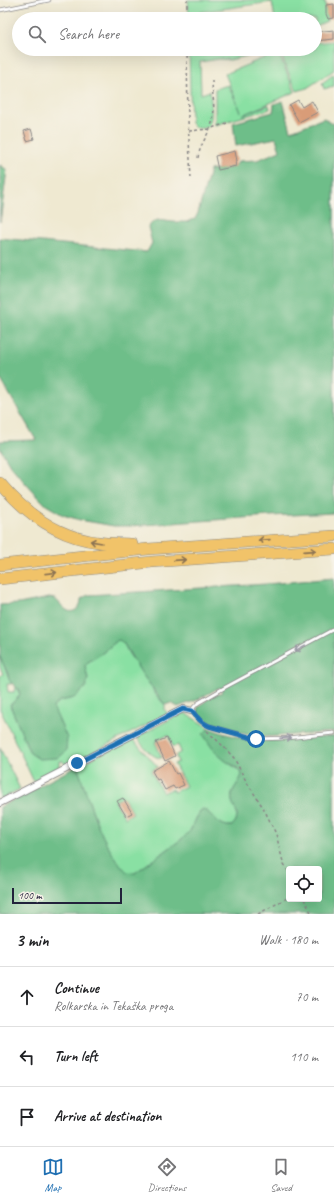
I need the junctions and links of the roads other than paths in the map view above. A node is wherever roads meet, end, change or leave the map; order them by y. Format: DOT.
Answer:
graph roads {
  1 [pos="49,0"];
  2 [pos="0,10"];
  3 [pos="0,482"];
  4 [pos="334,536"];
  5 [pos="148,548"];
  6 [pos="334,550"];
  7 [pos="0,565"];
  8 [pos="0,579"];
  9 [pos="334,629"];
  10 [pos="192,711"];
  11 [pos="334,733"];
  12 [pos="0,803"];
  1 -- 2 [label="lane"];
  5 -- 3 [label="highway, one-way"];
  4 -- 5 [label="highway, one-way"];
  5 -- 7 [label="highway"];
  8 -- 6 [label="highway, one-way"];
  9 -- 10 [label="lane, one-way"];
  10 -- 11 [label="lane, one-way"];
  10 -- 12 [label="street"];
}
